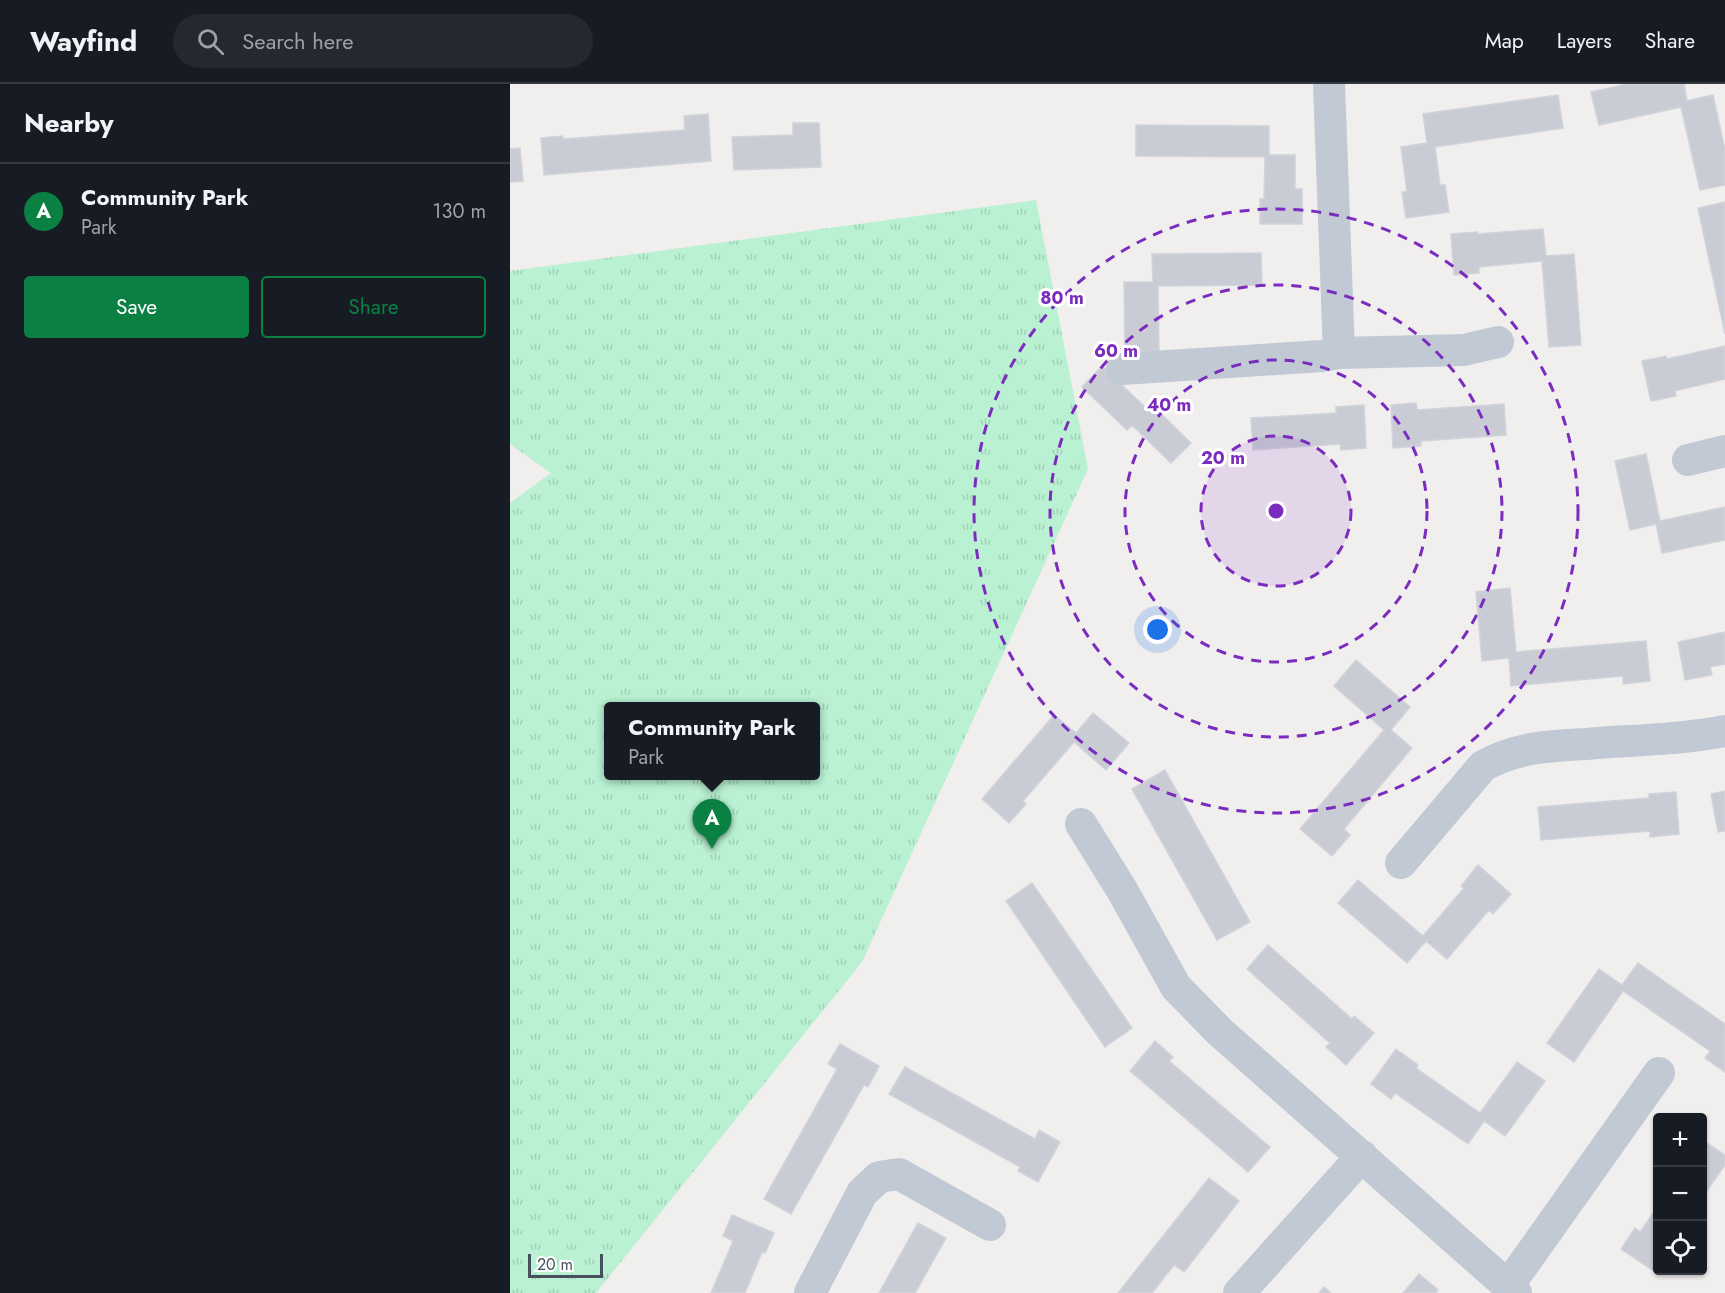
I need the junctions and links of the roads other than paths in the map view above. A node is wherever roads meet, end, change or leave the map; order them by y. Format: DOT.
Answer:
graph roads {
  1 [pos="1329,84"];
  2 [pos="1498,342"];
  3 [pos="1339,353"];
  4 [pos="1122,369"];
  5 [pos="1725,451"];
  6 [pos="1688,460"];
  7 [pos="1725,731"];
  8 [pos="1081,824"];
  9 [pos="1401,863"];
  10 [pos="1659,1073"];
  11 [pos="1362,1156"];
  12 [pos="990,1225"];
  13 [pos="1512,1290"];
  14 [pos="810,1293"];
  15 [pos="1239,1293"];
  1 -- 3 [label="lane"];
  2 -- 3 [label="lane"];
  3 -- 4 [label="lane"];
  5 -- 6 [label="lane"];
  7 -- 9 [label="lane"];
  8 -- 11 [label="lane"];
  10 -- 13 [label="lane"];
  11 -- 13 [label="lane"];
  11 -- 15 [label="lane"];
  12 -- 14 [label="lane"];
}
